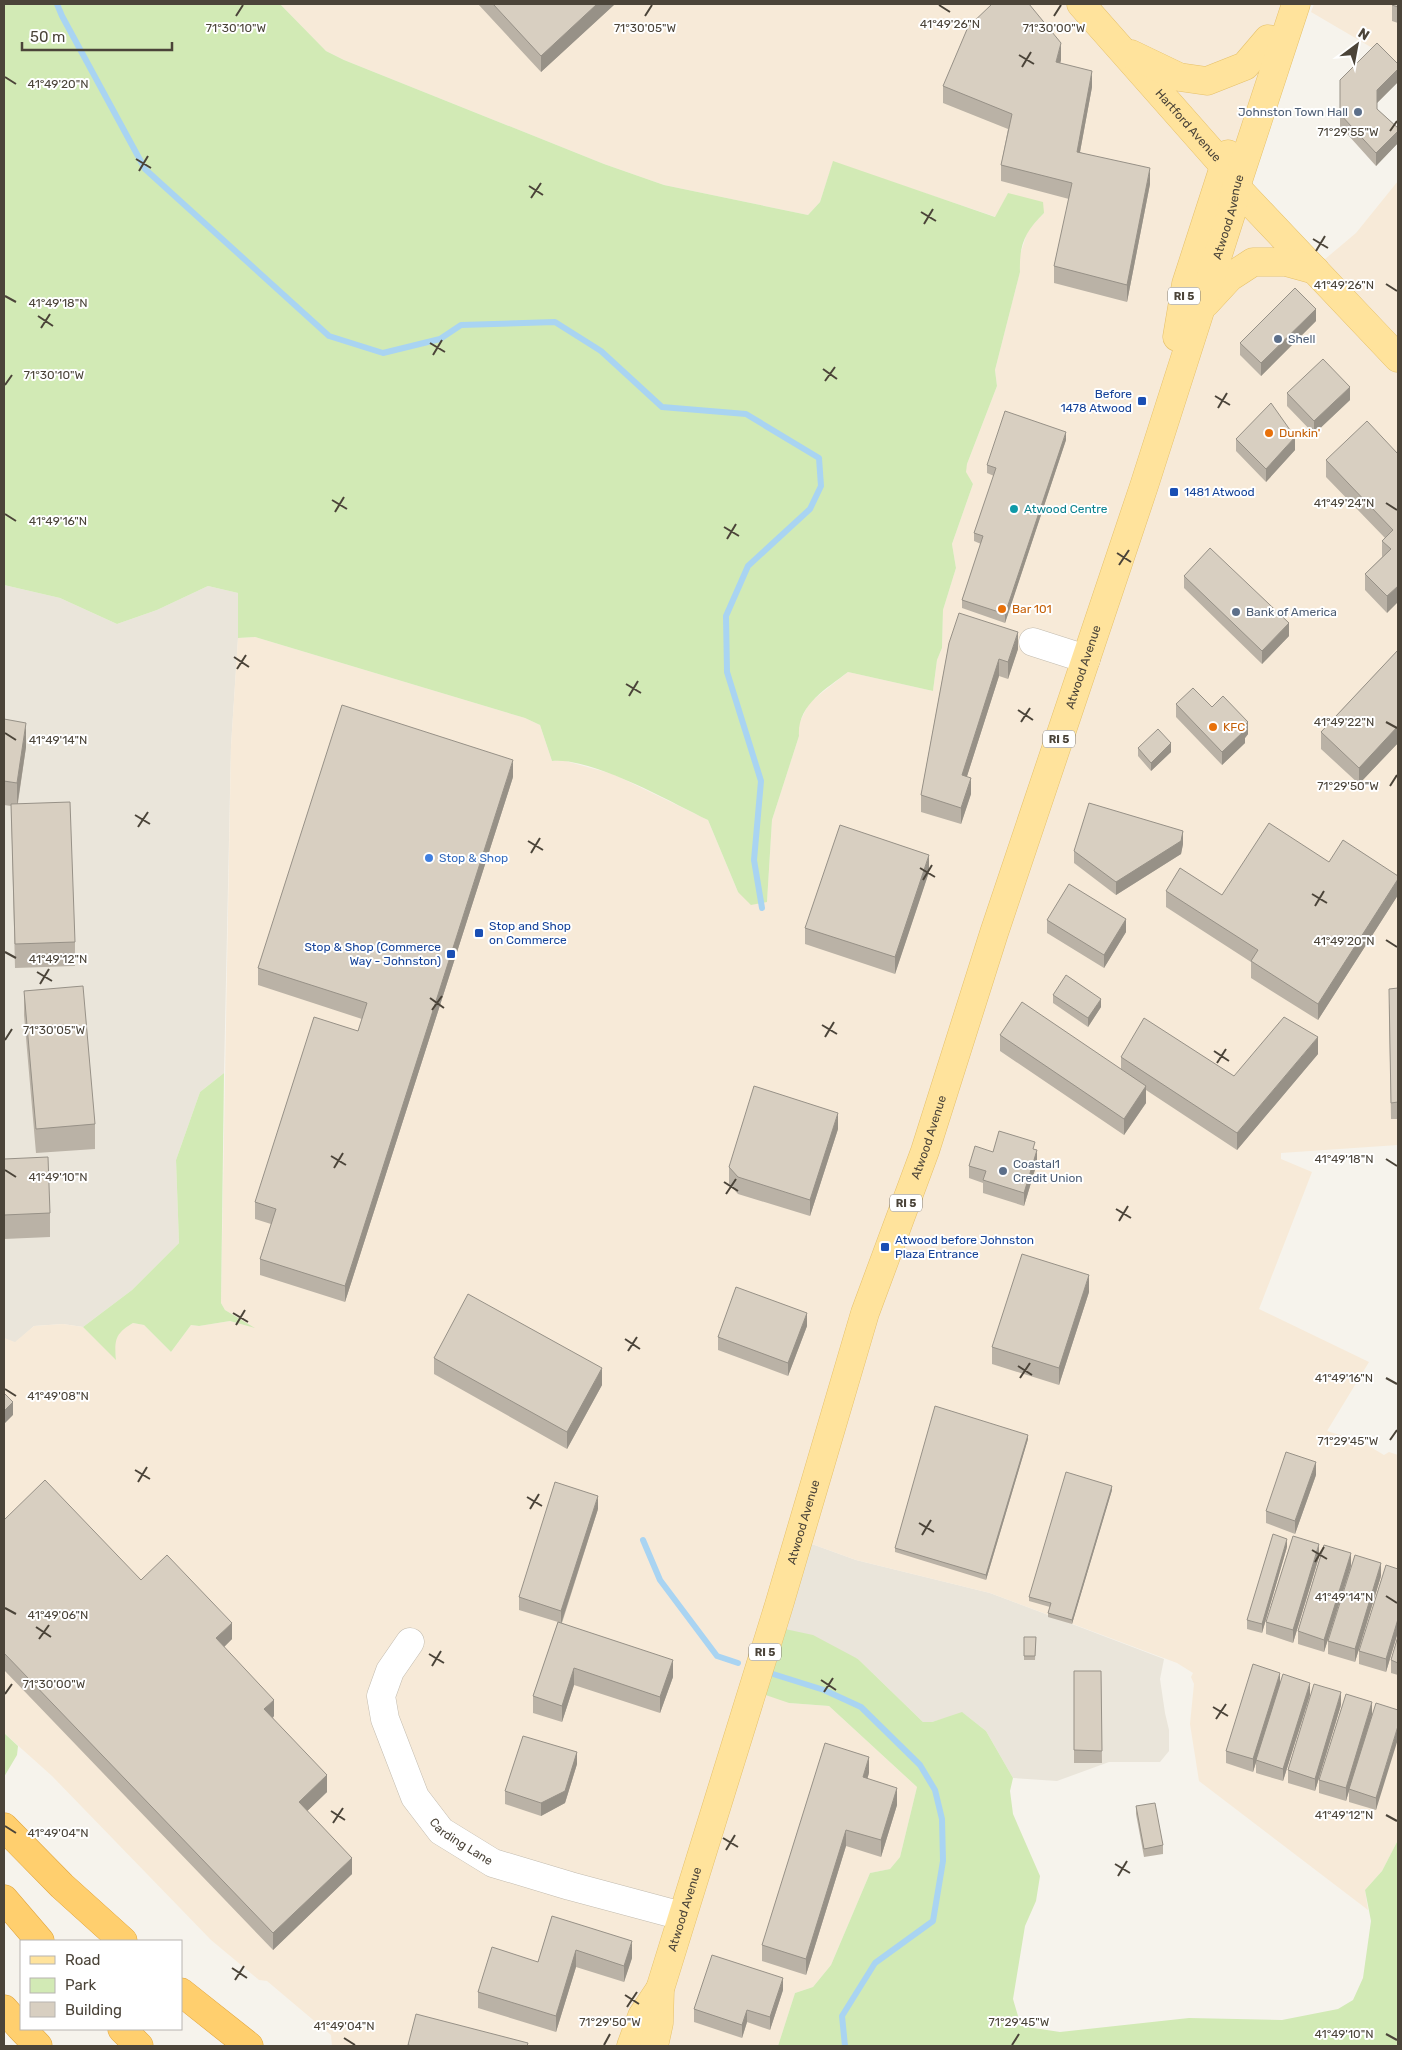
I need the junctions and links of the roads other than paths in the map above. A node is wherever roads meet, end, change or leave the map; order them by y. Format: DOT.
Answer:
graph roads {
  1 [pos="1081,4"];
  2 [pos="1279,4"];
  3 [pos="1296,4"];
  4 [pos="1268,38"];
  5 [pos="1121,49"];
  6 [pos="1230,176"];
  7 [pos="1315,270"];
  8 [pos="1200,309"];
  9 [pos="1398,358"];
  10 [pos="1161,430"];
  11 [pos="1033,642"];
  12 [pos="1086,659"];
  13 [pos="410,1642"];
  14 [pos="4,1828"];
  15 [pos="4,1899"];
  16 [pos="682,1916"];
  17 [pos="39,1940"];
  18 [pos="121,1940"];
  19 [pos="660,1989"];
  20 [pos="182,1993"];
  21 [pos="4,2009"];
  22 [pos="20,2026"];
  23 [pos="24,2030"];
  24 [pos="123,2030"];
  25 [pos="38,2046"];
  26 [pos="139,2046"];
  27 [pos="249,2046"];
  28 [pos="631,2046"];
  29 [pos="654,2046"];
  1 -- 5 [label="main road, Hartford Avenue"];
  2 -- 4 [label="main road, Atwood Avenue / RI 5"];
  3 -- 6 [label="main road, Atwood Avenue / RI 5"];
  4 -- 5 [label="main road"];
  4 -- 6 [label="main road, Atwood Avenue / RI 5"];
  5 -- 6 [label="main road, Hartford Avenue"];
  6 -- 7 [label="main road, Hartford Avenue"];
  6 -- 8 [label="main road, Atwood Avenue / RI 5"];
  6 -- 10 [label="main road, Atwood Avenue / RI 5"];
  7 -- 8 [label="main road"];
  7 -- 9 [label="main road, Hartford Avenue"];
  8 -- 10 [label="main road, Atwood Avenue / RI 5"];
  10 -- 12 [label="main road, Atwood Avenue / RI 5"];
  11 -- 12 [label="street"];
  12 -- 16 [label="main road, Atwood Avenue / RI 5"];
  13 -- 16 [label="street, Carding Lane"];
  14 -- 18 [label="highway"];
  15 -- 17 [label="highway"];
  16 -- 19 [label="main road, Atwood Avenue / RI 5"];
  19 -- 28 [label="main road, Atwood Avenue / RI 5"];
  19 -- 29 [label="main road, Atwood Avenue / RI 5"];
  20 -- 27 [label="highway"];
  21 -- 22 [label="highway"];
  23 -- 25 [label="highway"];
  24 -- 26 [label="highway"];
}
